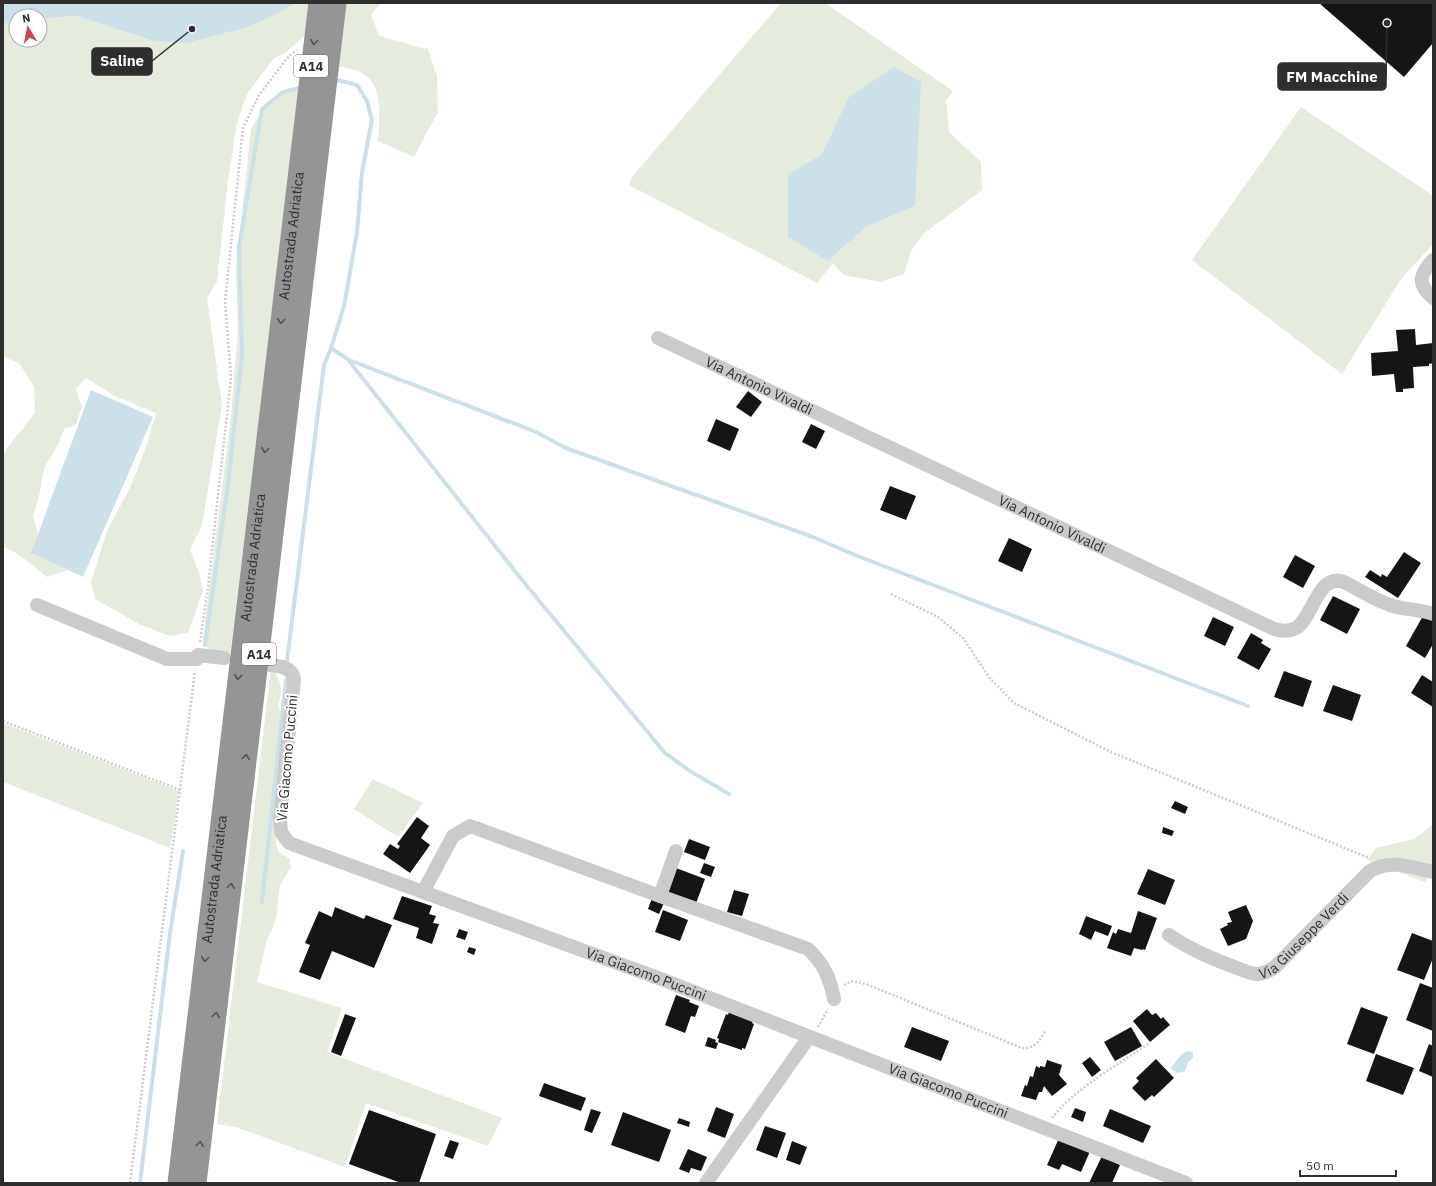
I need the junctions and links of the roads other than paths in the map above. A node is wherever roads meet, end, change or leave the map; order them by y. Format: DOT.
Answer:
graph roads {
  1 [pos="319,3"];
  2 [pos="336,3"];
  3 [pos="313,127"];
  4 [pos="1433,260"];
  5 [pos="1433,298"];
  6 [pos="658,338"];
  7 [pos="37,605"];
  8 [pos="1433,614"];
  9 [pos="224,658"];
  10 [pos="270,665"];
  11 [pos="676,851"];
  12 [pos="1433,872"];
  13 [pos="424,892"];
  14 [pos="660,896"];
  15 [pos="1169,935"];
  16 [pos="834,999"];
  17 [pos="811,1038"];
  18 [pos="178,1183"];
  19 [pos="196,1183"];
  20 [pos="706,1183"];
  21 [pos="1186,1183"];
  1 -- 3 [label="highway, Autostrada Adriatica / A14, one-way"];
  2 -- 3 [label="highway, Autostrada Adriatica / A14"];
  3 -- 18 [label="highway, Autostrada Adriatica / A14, one-way"];
  19 -- 3 [label="highway, Autostrada Adriatica / A14, one-way"];
  4 -- 5 [label="street"];
  6 -- 8 [label="street, Via Antonio Vivaldi"];
  7 -- 9 [label="street"];
  10 -- 13 [label="street, Via Giacomo Puccini"];
  11 -- 14 [label="street"];
  12 -- 15 [label="street, Via Giuseppe Verdi"];
  13 -- 14 [label="street"];
  13 -- 17 [label="street, Via Giacomo Puccini"];
  14 -- 16 [label="street"];
  17 -- 20 [label="street"];
  17 -- 21 [label="street, Via Giacomo Puccini"];
}
